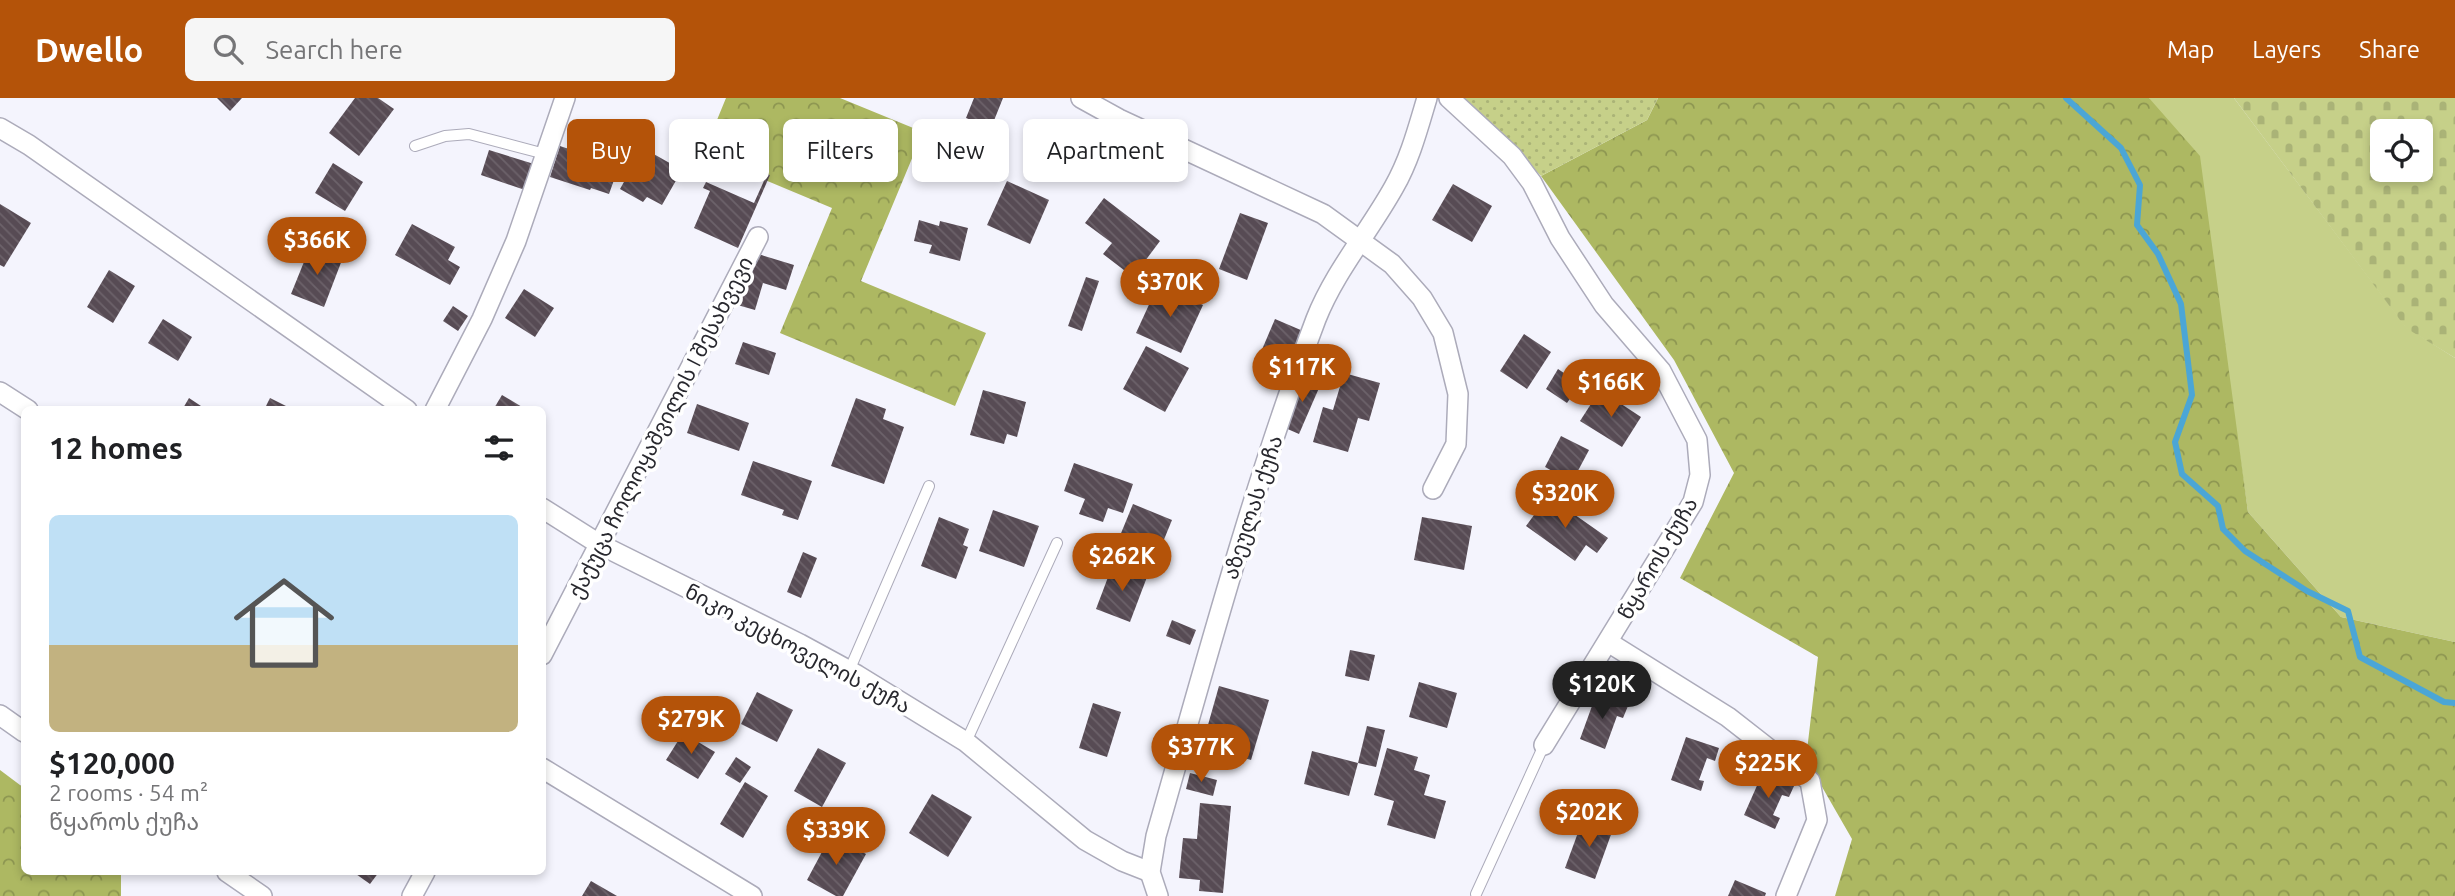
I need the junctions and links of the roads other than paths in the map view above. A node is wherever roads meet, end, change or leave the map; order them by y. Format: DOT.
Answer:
graph roads {
  1 [pos="565,98"];
  2 [pos="1081,98"];
  3 [pos="1427,98"];
  4 [pos="1449,98"];
  5 [pos="0,128"];
  6 [pos="415,146"];
  7 [pos="545,154"];
  8 [pos="758,237"];
  9 [pos="1361,240"];
  10 [pos="0,392"];
  11 [pos="22,406"];
  12 [pos="401,406"];
  13 [pos="437,406"];
  14 [pos="929,486"];
  15 [pos="1433,489"];
  16 [pos="546,511"];
  17 [pos="1057,543"];
  18 [pos="599,544"];
  19 [pos="1608,642"];
  20 [pos="546,647"];
  21 [pos="849,671"];
  22 [pos="0,715"];
  23 [pos="21,730"];
  24 [pos="966,742"];
  25 [pos="1544,745"];
  26 [pos="546,770"];
  27 [pos="1150,872"];
  28 [pos="231,875"];
  29 [pos="423,875"];
  30 [pos="1476,894"];
  31 [pos="262,896"];
  32 [pos="412,896"];
  33 [pos="752,896"];
  34 [pos="1158,896"];
  35 [pos="1786,896"];
  1 -- 7 [label="street"];
  2 -- 9 [label="street"];
  3 -- 9 [label="street, აზეულას ქუჩა"];
  4 -- 19 [label="street, წყაროს ქუჩა"];
  5 -- 12 [label="street"];
  6 -- 7 [label="lane"];
  7 -- 13 [label="street"];
  8 -- 18 [label="street, ქაქუცა ჩოლოყაშვილის I შესახვევი"];
  9 -- 15 [label="street"];
  9 -- 27 [label="street, აზეულას ქუჩა"];
  10 -- 11 [label="street"];
  14 -- 21 [label="lane"];
  16 -- 18 [label="street, ნიკო კეცხოველის ქუჩა"];
  17 -- 24 [label="lane"];
  18 -- 20 [label="street, ქაქუცა ჩოლოყაშვილის I შესახვევი"];
  18 -- 21 [label="street, ნიკო კეცხოველის ქუჩა"];
  19 -- 25 [label="street, წყაროს ქუჩა"];
  19 -- 35 [label="street"];
  21 -- 24 [label="street, ნიკო კეცხოველის ქუჩა"];
  22 -- 23 [label="street"];
  24 -- 27 [label="street, ნიკო კეცხოველის ქუჩა"];
  25 -- 30 [label="lane"];
  26 -- 33 [label="street"];
  27 -- 34 [label="street, აზეულას ქუჩა"];
  28 -- 31 [label="street"];
  29 -- 32 [label="street"];
}
